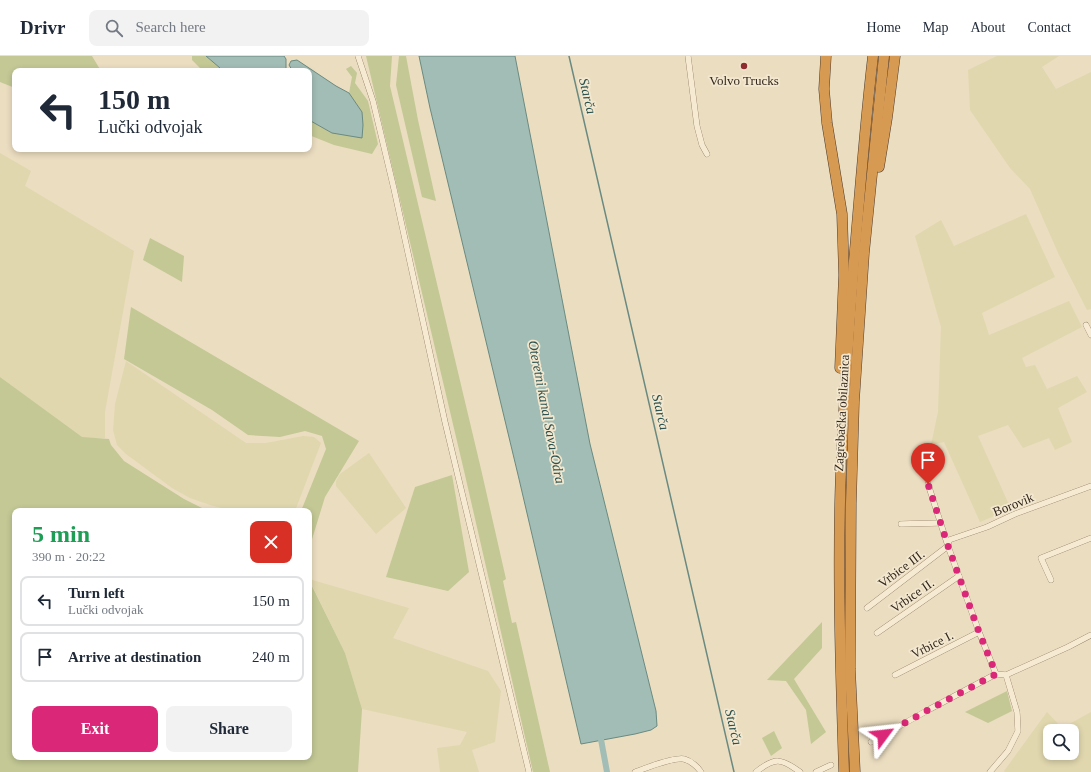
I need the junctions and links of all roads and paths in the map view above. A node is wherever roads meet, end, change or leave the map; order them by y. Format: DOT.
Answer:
graph roads {
  1 [pos="358,56"];
  2 [pos="688,56"];
  3 [pos="826,56"];
  4 [pos="873,56"];
  5 [pos="884,56"];
  6 [pos="895,56"];
  7 [pos="707,154"];
  8 [pos="862,280"];
  9 [pos="1086,325"];
  10 [pos="1091,335"];
  11 [pos="845,381"];
  12 [pos="928,484"];
  13 [pos="1091,486"];
  14 [pos="940,523"];
  15 [pos="901,524"];
  16 [pos="1091,538"];
  17 [pos="948,546"];
  18 [pos="959,576"];
  19 [pos="1051,580"];
  20 [pos="867,608"];
  21 [pos="979,632"];
  22 [pos="877,633"];
  23 [pos="1091,635"];
  24 [pos="996,674"];
  25 [pos="895,675"];
  26 [pos="1006,675"];
  27 [pos="871,742"];
  28 [pos="831,765"];
  29 [pos="529,772"];
  30 [pos="636,772"];
  31 [pos="701,772"];
  32 [pos="756,772"];
  33 [pos="800,772"];
  34 [pos="816,772"];
  35 [pos="844,772"];
  36 [pos="855,772"];
  37 [pos="990,772"];
  1 -- 29 [label="street"];
  2 -- 7 [label="street"];
  3 -- 11 [label="highway"];
  4 -- 11 [label="highway, Zagrebačka obilaznica"];
  5 -- 8 [label="highway, Zagrebačka obilaznica"];
  6 -- 8 [label="highway"];
  8 -- 36 [label="highway, Zagrebačka obilaznica"];
  9 -- 10 [label="street"];
  11 -- 35 [label="highway, Zagrebačka obilaznica"];
  12 -- 14 [label="street"];
  13 -- 17 [label="street, Borovik"];
  14 -- 15 [label="street"];
  14 -- 17 [label="street"];
  16 -- 19 [label="street"];
  17 -- 18 [label="street"];
  17 -- 20 [label="street, Vrbice III."];
  18 -- 21 [label="street"];
  18 -- 22 [label="street, Vrbice II."];
  21 -- 24 [label="street"];
  21 -- 25 [label="street, Vrbice I."];
  23 -- 26 [label="street"];
  24 -- 26 [label="street"];
  24 -- 27 [label="street"];
  26 -- 37 [label="street"];
  28 -- 34 [label="street"];
  30 -- 31 [label="street"];
  32 -- 33 [label="street"];
}
